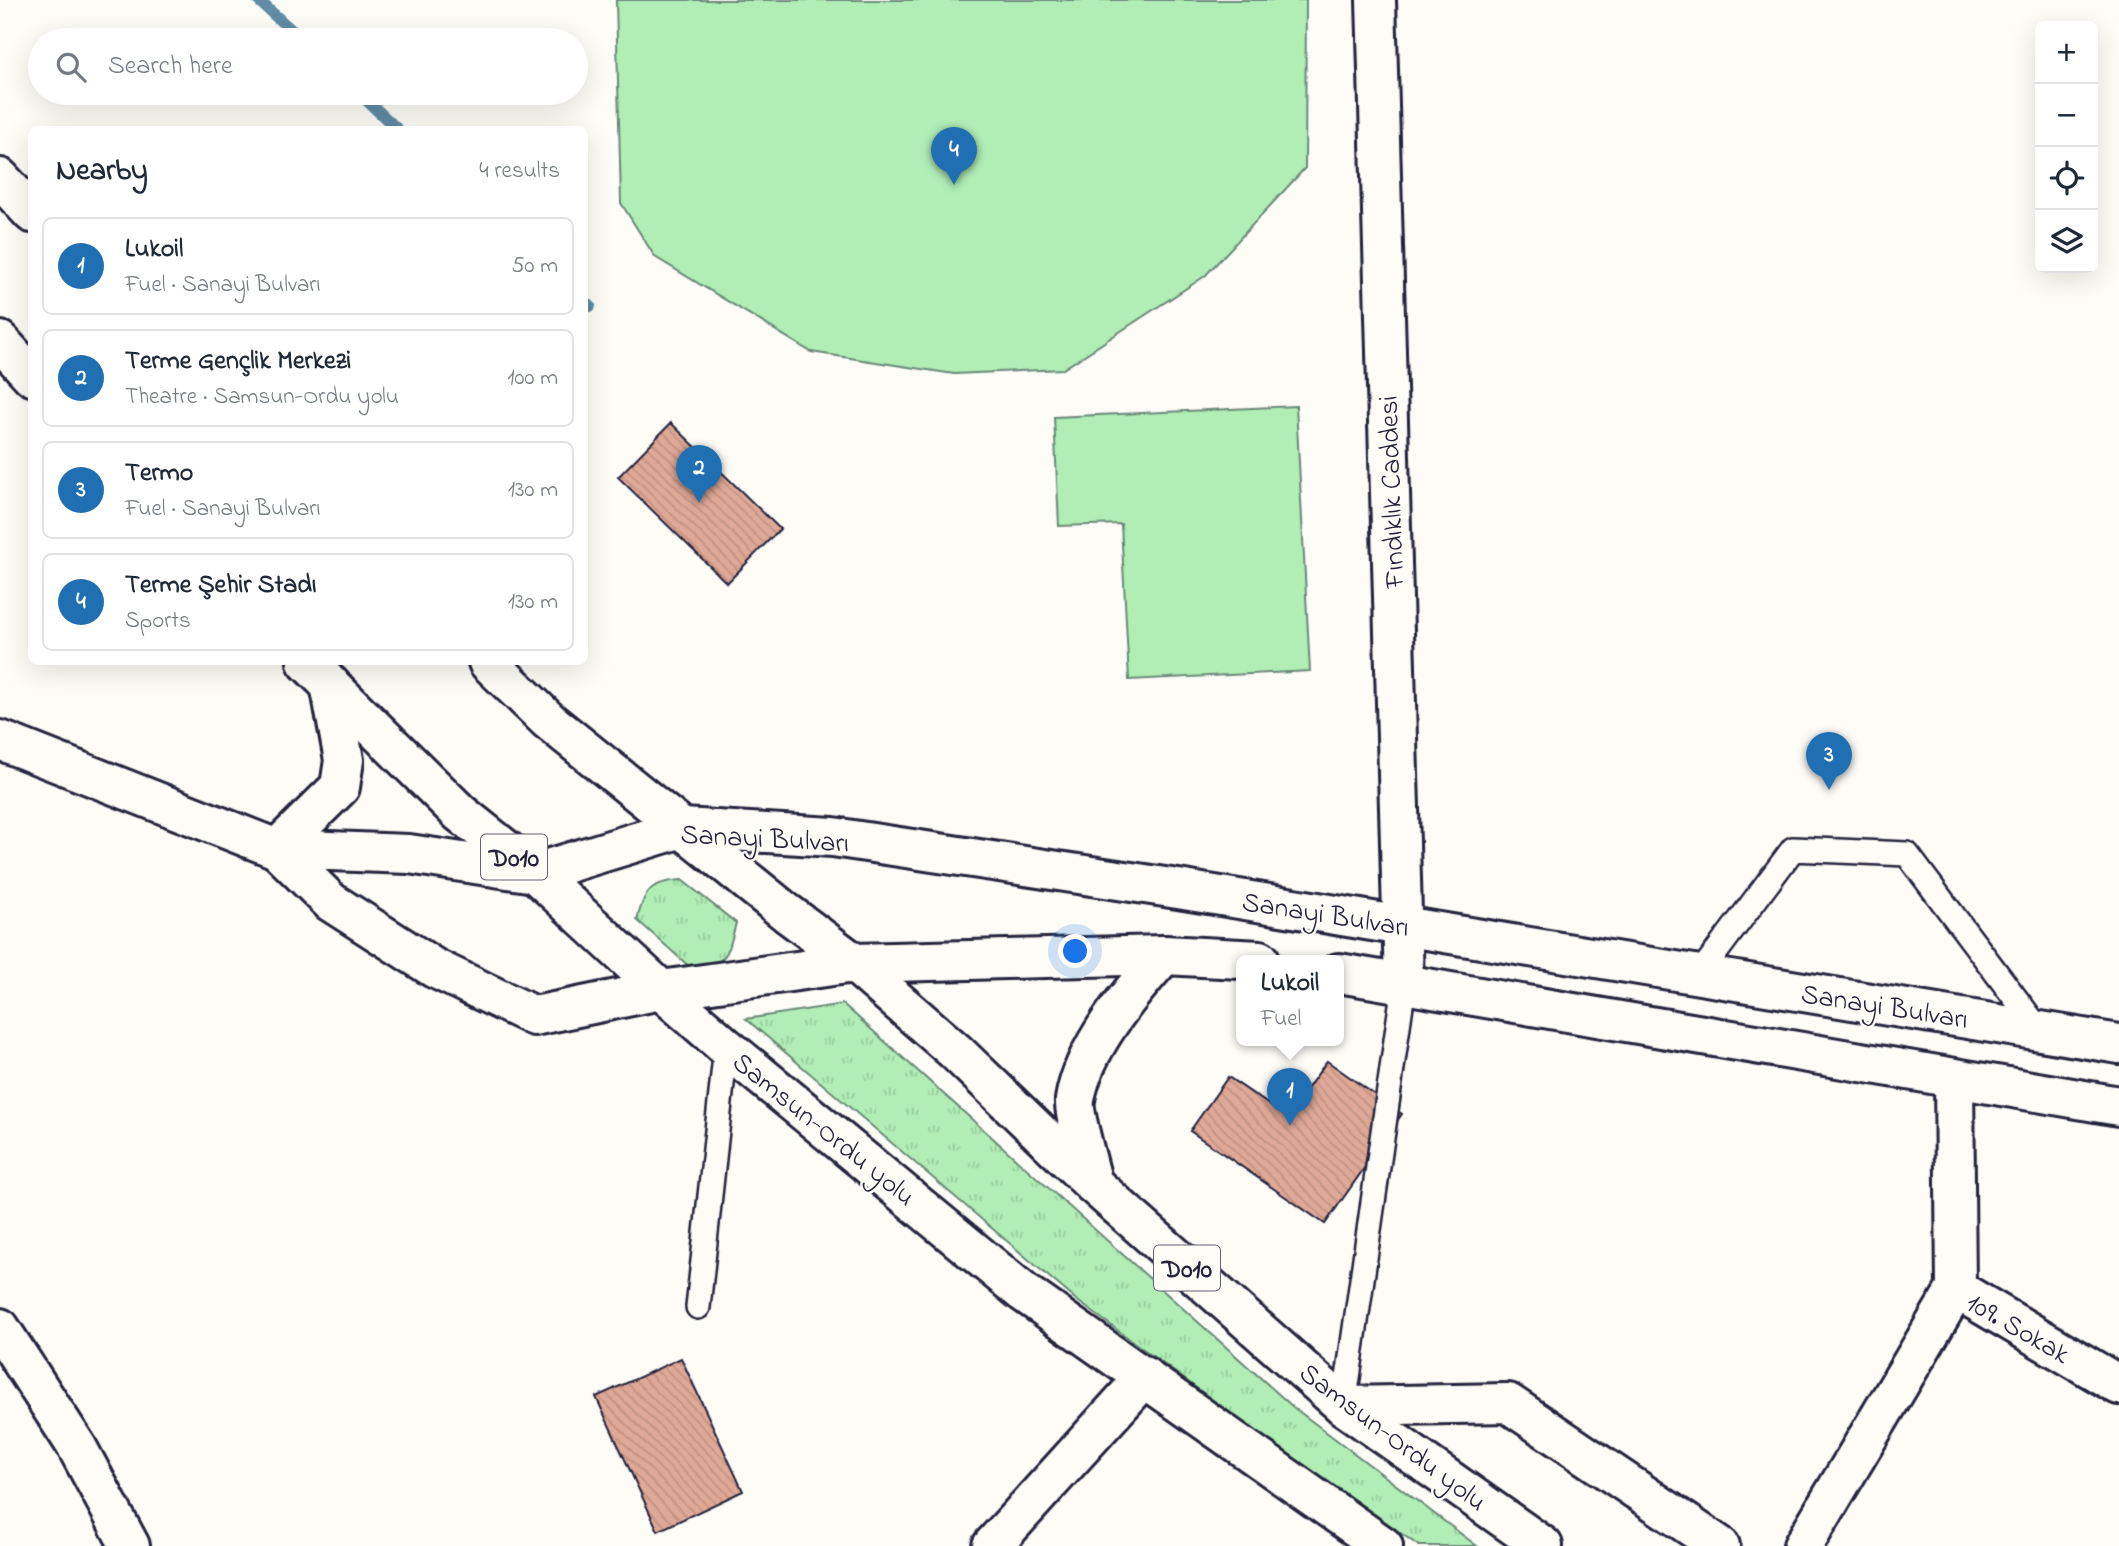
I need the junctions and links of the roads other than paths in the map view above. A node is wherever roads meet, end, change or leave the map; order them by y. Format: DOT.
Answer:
graph roads {
  1 [pos="1376,0"];
  2 [pos="0,178"];
  3 [pos="28,209"];
  4 [pos="0,341"];
  5 [pos="28,372"];
  6 [pos="491,665"];
  7 [pos="318,673"];
  8 [pos="0,740"];
  9 [pos="682,828"];
  10 [pos="277,849"];
  11 [pos="535,873"];
  12 [pos="1403,926"];
  13 [pos="1164,955"];
  14 [pos="1236,959"];
  15 [pos="854,963"];
  16 [pos="1344,974"];
  17 [pos="1699,975"];
  18 [pos="1404,984"];
  19 [pos="661,990"];
  20 [pos="2040,1031"];
  21 [pos="2119,1044"];
  22 [pos="726,1047"];
  23 [pos="1954,1078"];
  24 [pos="2119,1107"];
  25 [pos="1093,1184"];
  26 [pos="1956,1289"];
  27 [pos="698,1307"];
  28 [pos="0,1328"];
  29 [pos="1145,1377"];
  30 [pos="2119,1385"];
  31 [pos="1344,1406"];
  32 [pos="130,1546"];
  33 [pos="992,1546"];
  34 [pos="1383,1546"];
  35 [pos="1543,1546"];
  36 [pos="1720,1546"];
  37 [pos="1804,1546"];
  1 -- 12 [label="main road, Fındıklık Caddesi"];
  2 -- 3 [label="main road"];
  4 -- 5 [label="main road"];
  6 -- 9 [label="main road, Samsun-Ordu yolu / D010"];
  7 -- 10 [label="main road"];
  7 -- 11 [label="main road, Samsun-Ordu yolu / D010"];
  8 -- 10 [label="main road"];
  9 -- 11 [label="main road, Sanayi Bulvarı"];
  9 -- 12 [label="main road, Sanayi Bulvarı"];
  9 -- 15 [label="main road, Samsun-Ordu yolu / D010"];
  10 -- 11 [label="main road"];
  10 -- 19 [label="main road, Sanayi Bulvarı"];
  11 -- 19 [label="main road, Samsun-Ordu yolu / D010"];
  12 -- 17 [label="main road, Sanayi Bulvarı"];
  12 -- 18 [label="main road, Fındıklık Caddesi"];
  13 -- 14 [label="main road, Sanayi Bulvarı"];
  13 -- 15 [label="main road, Sanayi Bulvarı"];
  13 -- 25 [label="main road"];
  15 -- 19 [label="main road, Sanayi Bulvarı"];
  15 -- 25 [label="main road, Samsun-Ordu yolu / D010"];
  16 -- 18 [label="main road, Sanayi Bulvarı"];
  17 -- 20 [label="main road, Sanayi Bulvarı"];
  17 -- 20 [label="lane"];
  18 -- 23 [label="main road, Sanayi Bulvarı"];
  18 -- 31 [label="lane"];
  19 -- 22 [label="main road, Samsun-Ordu yolu / D010"];
  20 -- 21 [label="main road, Sanayi Bulvarı"];
  22 -- 27 [label="lane"];
  22 -- 29 [label="main road, Samsun-Ordu yolu / D010"];
  23 -- 24 [label="main road, Sanayi Bulvarı"];
  23 -- 26 [label="main road"];
  25 -- 31 [label="main road, Samsun-Ordu yolu / D010"];
  26 -- 30 [label="main road, 109. Sokak"];
  26 -- 37 [label="main road"];
  28 -- 32 [label="main road"];
  29 -- 33 [label="main road"];
  29 -- 34 [label="main road, Samsun-Ordu yolu / D010"];
  31 -- 35 [label="main road, Samsun-Ordu yolu / D010"];
  31 -- 36 [label="main road"];
}
